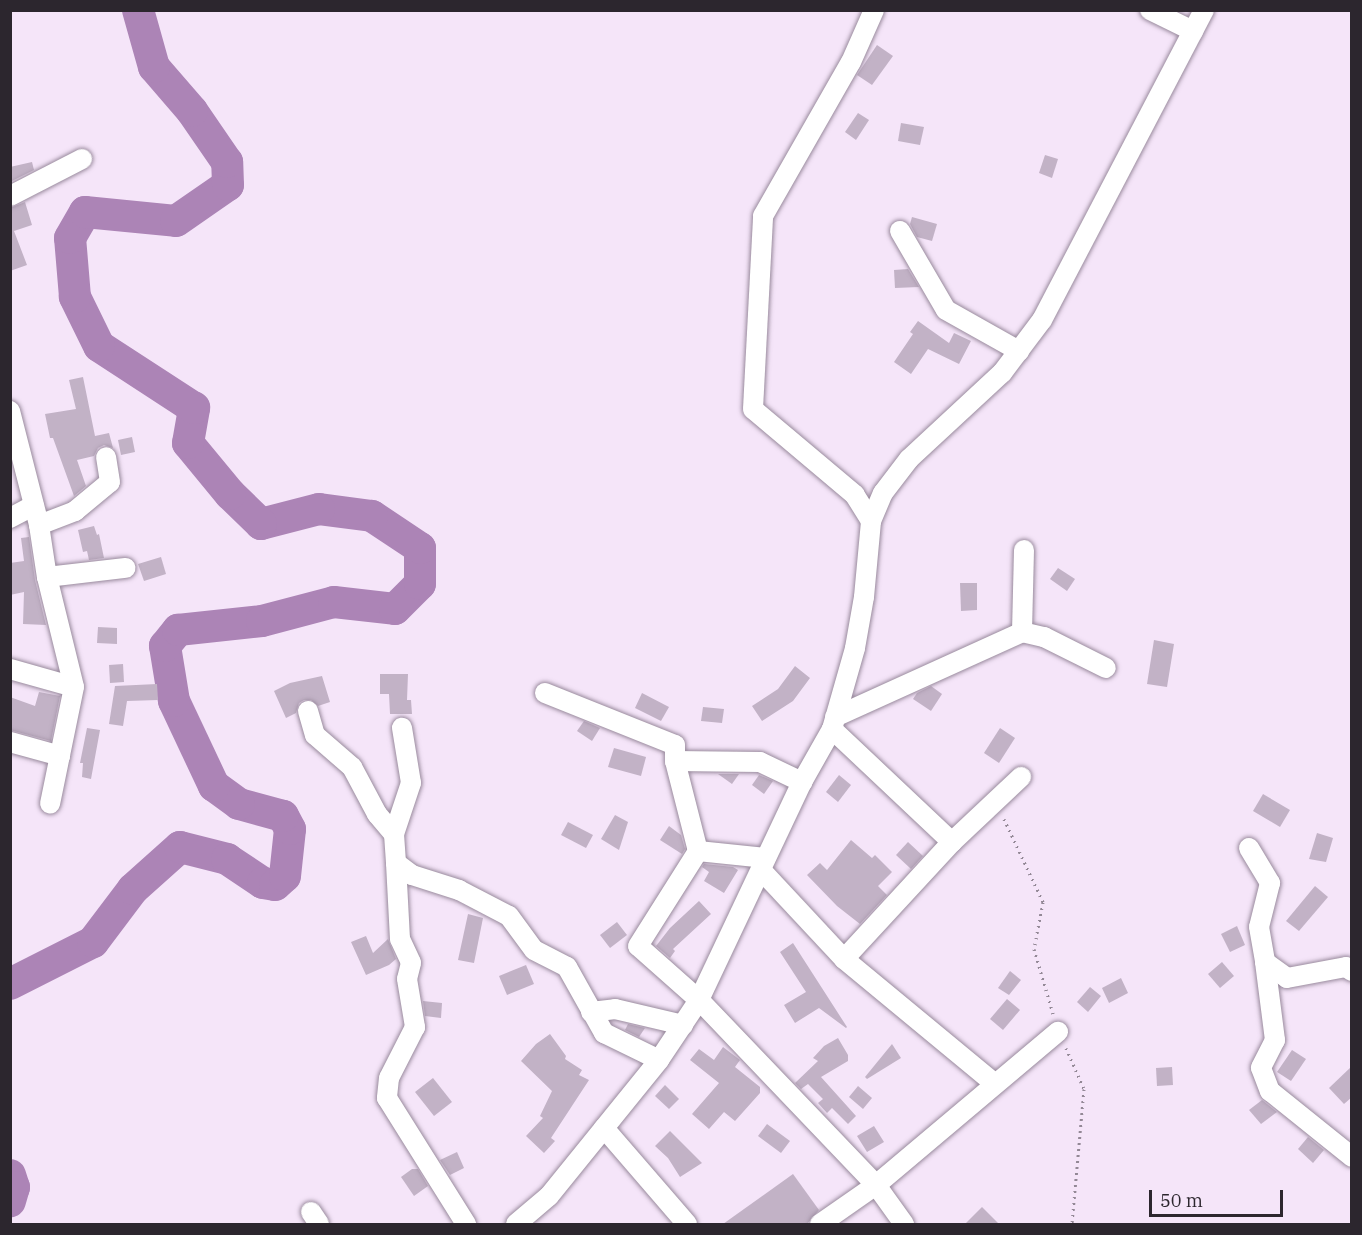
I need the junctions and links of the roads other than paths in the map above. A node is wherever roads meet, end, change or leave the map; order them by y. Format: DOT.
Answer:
graph roads {
  1 [pos="874,10"];
  2 [pos="1150,10"];
  3 [pos="1204,10"];
  4 [pos="1193,31"];
  5 [pos="82,159"];
  6 [pos="10,196"];
  7 [pos="900,231"];
  8 [pos="1019,351"];
  9 [pos="10,411"];
  10 [pos="106,457"];
  11 [pos="34,505"];
  12 [pos="10,518"];
  13 [pos="871,521"];
  14 [pos="39,525"];
  15 [pos="1024,550"];
  16 [pos="125,568"];
  17 [pos="47,577"];
  18 [pos="1022,632"];
  19 [pos="1106,668"];
  20 [pos="10,669"];
  21 [pos="74,687"];
  22 [pos="545,693"];
  23 [pos="308,711"];
  24 [pos="834,723"];
  25 [pos="402,728"];
  26 [pos="10,742"];
  27 [pos="60,756"];
  28 [pos="675,761"];
  29 [pos="1021,777"];
  30 [pos="802,782"];
  31 [pos="50,804"];
  32 [pos="394,834"];
  33 [pos="952,842"];
  34 [pos="1249,848"];
  35 [pos="698,851"];
  36 [pos="396,862"];
  37 [pos="764,864"];
  38 [pos="844,959"];
  39 [pos="1265,962"];
  40 [pos="1352,971"];
  41 [pos="699,1000"];
  42 [pos="591,1012"];
  43 [pos="683,1025"];
  44 [pos="1058,1032"];
  45 [pos="659,1060"];
  46 [pos="994,1083"];
  47 [pos="604,1128"];
  48 [pos="1352,1157"];
  49 [pos="876,1185"];
  50 [pos="466,1224"];
  51 [pos="516,1224"];
  52 [pos="687,1224"];
  53 [pos="820,1224"];
  54 [pos="904,1224"];
  1 -- 13 [label="street"];
  2 -- 4 [label="street"];
  3 -- 4 [label="street"];
  4 -- 8 [label="street"];
  5 -- 6 [label="street"];
  7 -- 8 [label="street"];
  8 -- 13 [label="street"];
  9 -- 11 [label="street"];
  10 -- 14 [label="street"];
  11 -- 12 [label="street"];
  11 -- 14 [label="street"];
  13 -- 24 [label="street"];
  14 -- 17 [label="street"];
  15 -- 18 [label="street"];
  16 -- 17 [label="street"];
  17 -- 21 [label="street"];
  18 -- 19 [label="street"];
  18 -- 24 [label="street"];
  20 -- 21 [label="street"];
  21 -- 27 [label="street"];
  22 -- 28 [label="street"];
  23 -- 32 [label="street"];
  24 -- 30 [label="street"];
  24 -- 33 [label="street"];
  25 -- 32 [label="street"];
  26 -- 27 [label="street"];
  27 -- 31 [label="street"];
  28 -- 30 [label="street"];
  28 -- 35 [label="street"];
  29 -- 33 [label="street"];
  30 -- 37 [label="street"];
  32 -- 36 [label="street"];
  33 -- 38 [label="street"];
  34 -- 39 [label="street"];
  35 -- 37 [label="street"];
  35 -- 41 [label="street"];
  36 -- 42 [label="street"];
  36 -- 50 [label="street"];
  37 -- 38 [label="street"];
  37 -- 41 [label="street"];
  38 -- 46 [label="street"];
  39 -- 40 [label="street"];
  39 -- 48 [label="street"];
  41 -- 43 [label="street"];
  41 -- 49 [label="street"];
  42 -- 43 [label="street"];
  42 -- 45 [label="street"];
  43 -- 45 [label="street"];
  44 -- 46 [label="street"];
  45 -- 47 [label="street"];
  46 -- 49 [label="street"];
  47 -- 51 [label="street"];
  47 -- 52 [label="street"];
  49 -- 53 [label="street"];
  49 -- 54 [label="street"];
}
